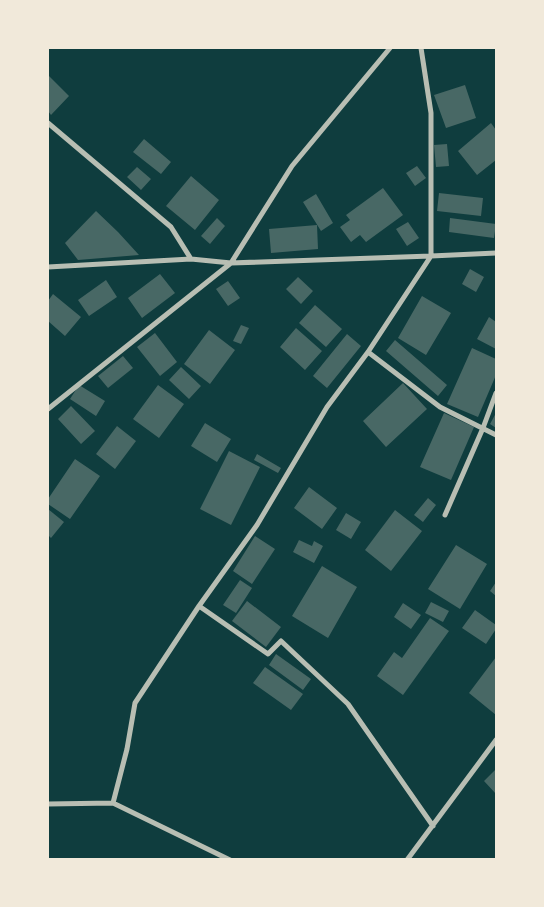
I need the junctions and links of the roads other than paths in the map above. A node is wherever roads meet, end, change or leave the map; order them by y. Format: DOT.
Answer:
graph roads {
  1 [pos="390,48"];
  2 [pos="422,48"];
  3 [pos="48,123"];
  4 [pos="496,253"];
  5 [pos="431,256"];
  6 [pos="191,259"];
  7 [pos="232,263"];
  8 [pos="48,267"];
  9 [pos="368,352"];
  10 [pos="496,393"];
  11 [pos="48,408"];
  12 [pos="483,428"];
  13 [pos="496,435"];
  14 [pos="445,516"];
  15 [pos="199,606"];
  16 [pos="496,740"];
  17 [pos="113,803"];
  18 [pos="48,804"];
  19 [pos="433,826"];
  20 [pos="230,860"];
  21 [pos="408,860"];
  1 -- 7 [label="street"];
  2 -- 5 [label="street"];
  3 -- 6 [label="street"];
  4 -- 5 [label="street"];
  5 -- 7 [label="street"];
  5 -- 9 [label="street"];
  6 -- 7 [label="street"];
  6 -- 8 [label="street"];
  7 -- 11 [label="street"];
  9 -- 12 [label="street"];
  9 -- 15 [label="street"];
  10 -- 12 [label="street"];
  12 -- 13 [label="street"];
  12 -- 14 [label="street"];
  15 -- 17 [label="street"];
  15 -- 19 [label="street"];
  16 -- 19 [label="street"];
  17 -- 18 [label="street"];
  17 -- 20 [label="street"];
  19 -- 21 [label="street"];
}
